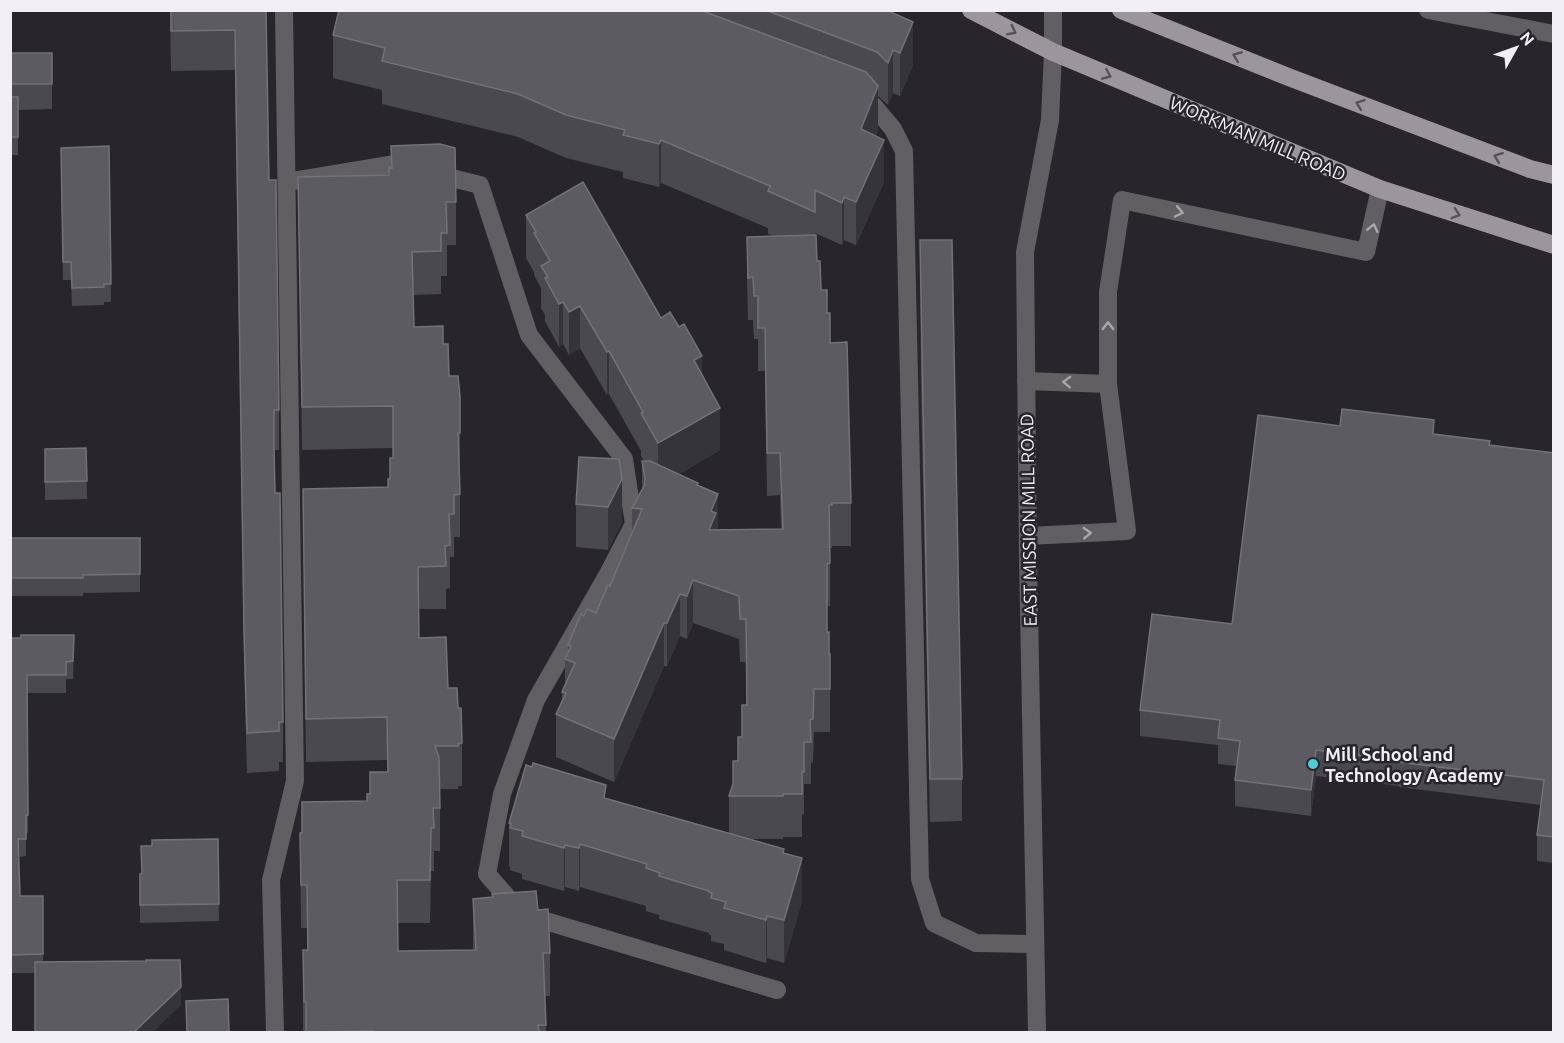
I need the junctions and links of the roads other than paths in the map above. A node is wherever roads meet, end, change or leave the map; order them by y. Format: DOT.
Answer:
graph roads {
  1 [pos="284,10"];
  2 [pos="971,10"];
  3 [pos="1053,10"];
  4 [pos="1121,10"];
  5 [pos="1428,10"];
  6 [pos="1554,34"];
  7 [pos="1053,52"];
  8 [pos="839,92"];
  9 [pos="1554,176"];
  10 [pos="286,182"];
  11 [pos="1380,189"];
  12 [pos="1554,244"];
  13 [pos="1026,381"];
  14 [pos="1108,384"];
  15 [pos="1028,536"];
  16 [pos="1035,944"];
  17 [pos="777,990"];
  18 [pos="275,1032"];
  19 [pos="1037,1032"];
  1 -- 10 [label="street"];
  2 -- 7 [label="main road, WORKMAN MILL ROAD, one-way"];
  3 -- 7 [label="street, EAST MISSION MILL ROAD"];
  9 -- 4 [label="main road, one-way"];
  5 -- 6 [label="street"];
  7 -- 11 [label="main road, WORKMAN MILL ROAD, one-way"];
  7 -- 13 [label="street, EAST MISSION MILL ROAD"];
  8 -- 16 [label="street"];
  10 -- 17 [label="street"];
  10 -- 18 [label="street"];
  11 -- 12 [label="main road, WORKMAN MILL ROAD, one-way"];
  14 -- 11 [label="street, one-way"];
  14 -- 13 [label="street, one-way"];
  13 -- 15 [label="street, EAST MISSION MILL ROAD"];
  15 -- 14 [label="street, one-way"];
  15 -- 16 [label="street, EAST MISSION MILL ROAD"];
  16 -- 19 [label="street, EAST MISSION MILL ROAD"];
}
